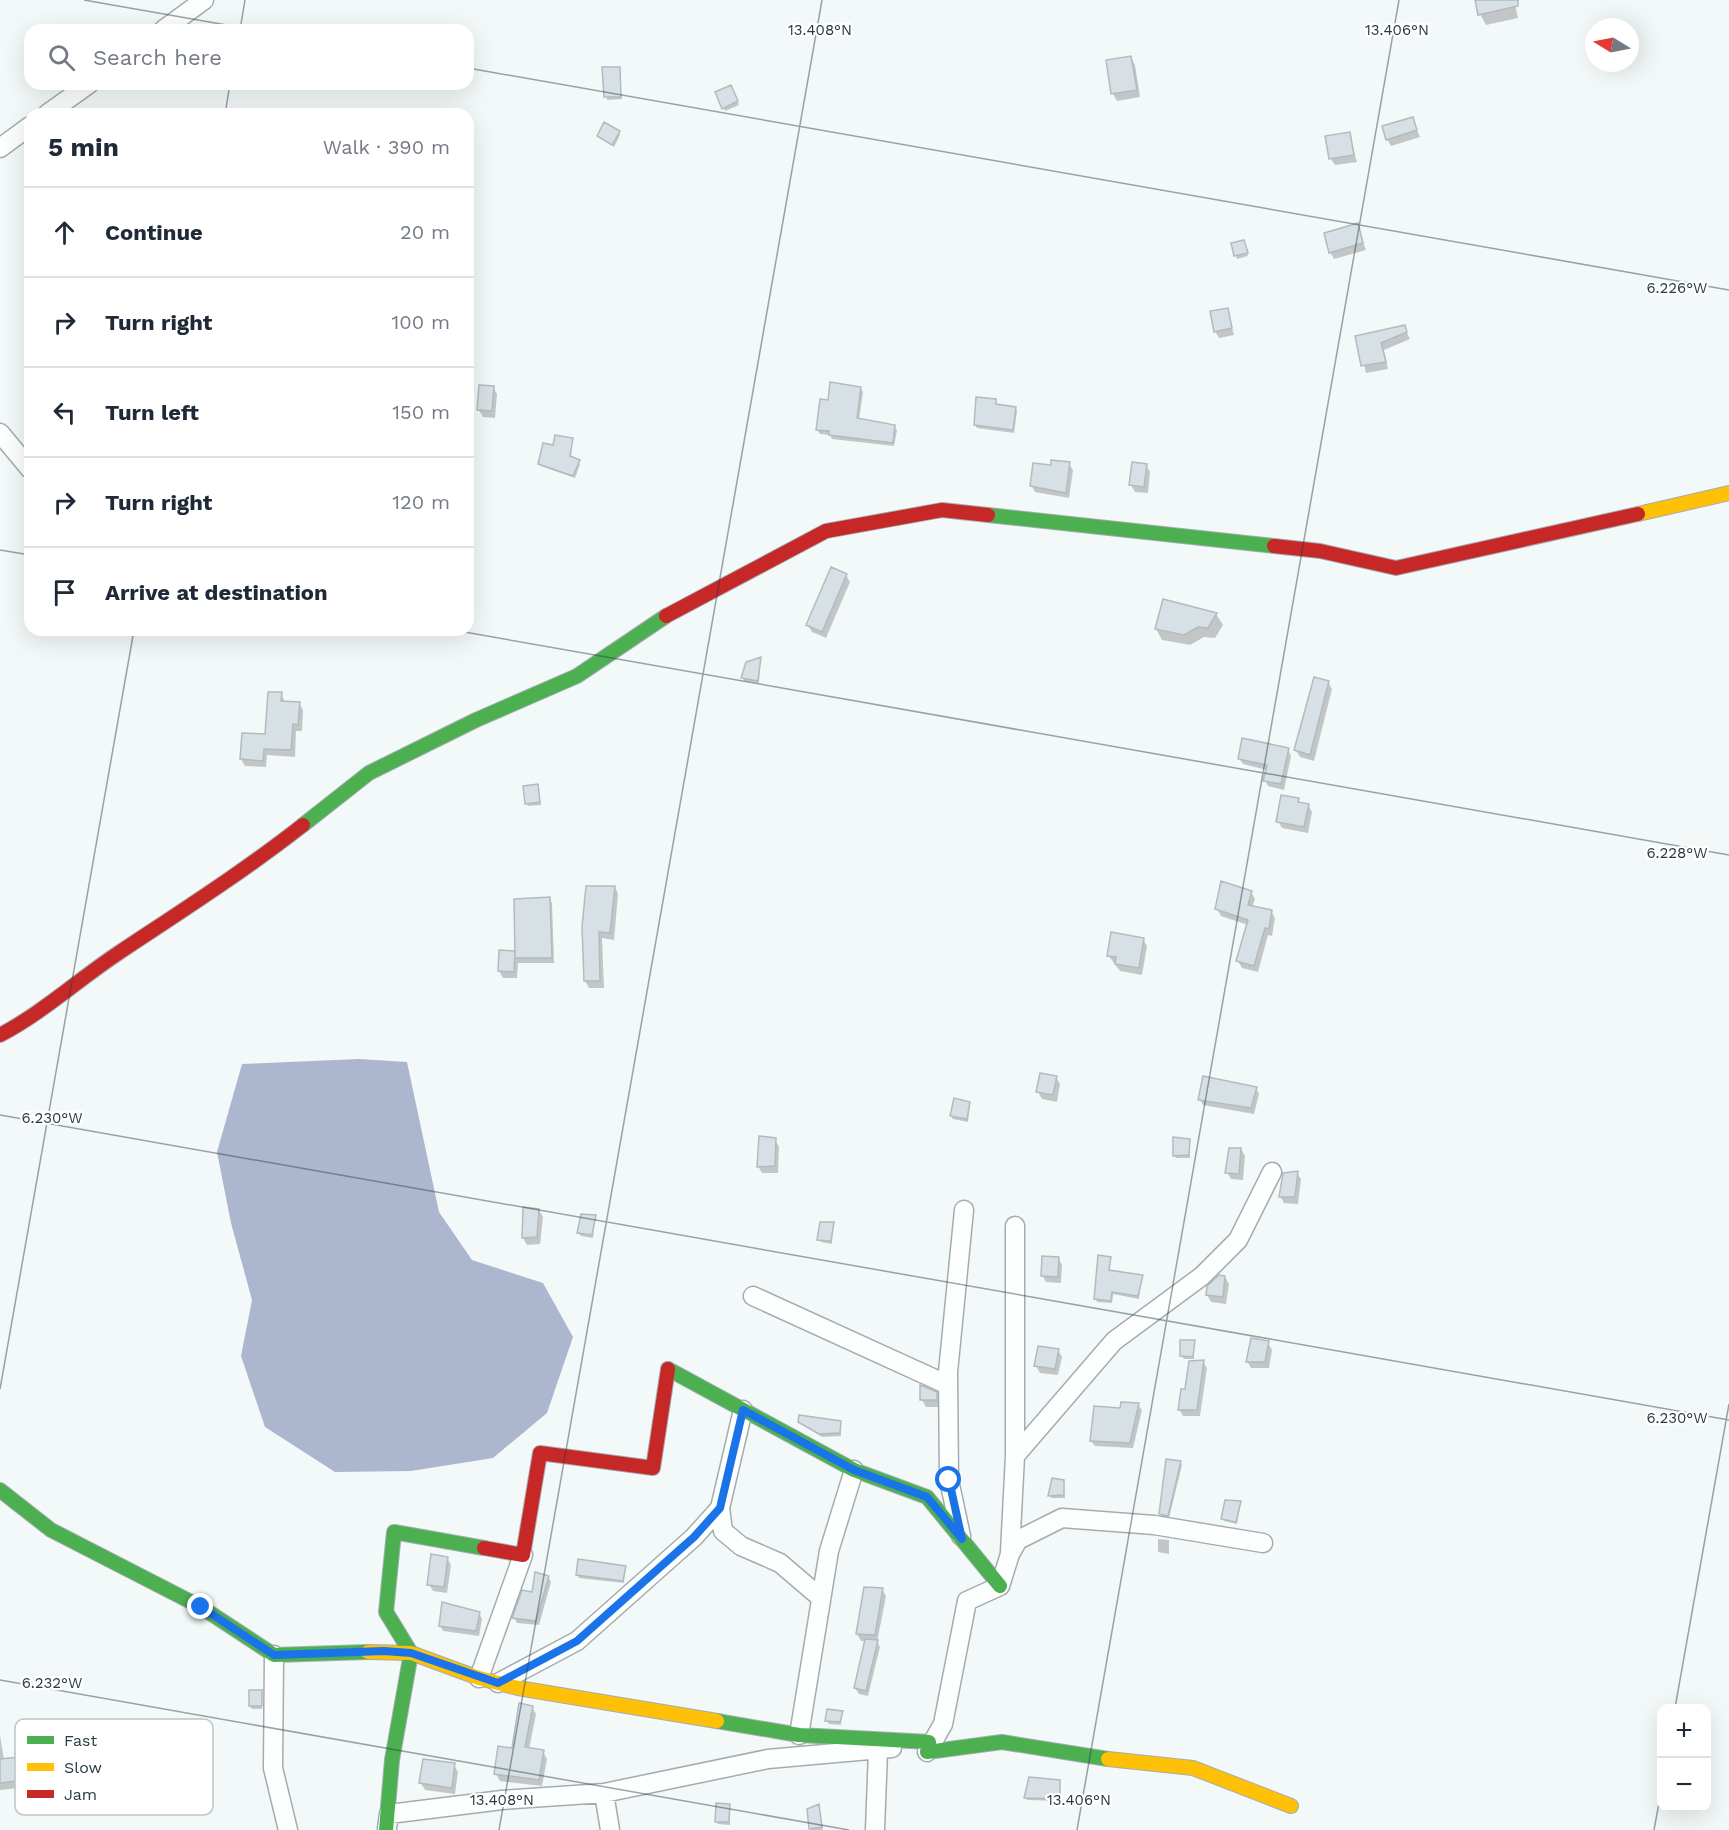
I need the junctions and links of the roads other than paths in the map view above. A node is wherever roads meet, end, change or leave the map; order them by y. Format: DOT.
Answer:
graph roads {
  1 [pos="204,0"];
  2 [pos="171,24"];
  3 [pos="80,90"];
  4 [pos="55,108"];
  5 [pos="24,130"];
  6 [pos="0,148"];
  7 [pos="0,433"];
  8 [pos="24,463"];
  9 [pos="1729,493"];
  10 [pos="0,1035"];
  11 [pos="1272,1173"];
  12 [pos="964,1210"];
  13 [pos="1015,1226"];
  14 [pos="753,1296"];
  15 [pos="948,1385"];
  16 [pos="743,1410"];
  17 [pos="1015,1456"];
  18 [pos="854,1470"];
  19 [pos="0,1490"];
  20 [pos="720,1508"];
  21 [pos="962,1539"];
  22 [pos="1263,1543"];
  23 [pos="1010,1554"];
  24 [pos="522,1555"];
  25 [pos="1000,1586"];
  26 [pos="821,1598"];
  27 [pos="411,1653"];
  28 [pos="274,1655"];
  29 [pos="479,1678"];
  30 [pos="498,1683"];
  31 [pos="799,1735"];
  32 [pos="928,1747"];
  33 [pos="878,1751"];
  34 [pos="604,1793"];
  35 [pos="1291,1806"];
  36 [pos="288,1830"];
  37 [pos="386,1830"];
  38 [pos="610,1830"];
  39 [pos="875,1830"];
  1 -- 2 [label="street"];
  3 -- 4 [label="street"];
  5 -- 6 [label="street"];
  7 -- 8 [label="street"];
  9 -- 10 [label="street"];
  11 -- 17 [label="street"];
  12 -- 15 [label="street"];
  13 -- 17 [label="street"];
  14 -- 15 [label="street"];
  15 -- 21 [label="street"];
  16 -- 18 [label="street"];
  16 -- 20 [label="street"];
  16 -- 24 [label="street"];
  17 -- 23 [label="street"];
  18 -- 21 [label="street"];
  18 -- 26 [label="street"];
  19 -- 28 [label="street"];
  20 -- 26 [label="street"];
  20 -- 30 [label="street"];
  21 -- 25 [label="street"];
  22 -- 23 [label="street"];
  23 -- 25 [label="street"];
  24 -- 27 [label="street"];
  24 -- 29 [label="street"];
  25 -- 32 [label="street"];
  26 -- 31 [label="street"];
  27 -- 28 [label="street"];
  27 -- 29 [label="street"];
  27 -- 37 [label="street"];
  28 -- 36 [label="street"];
  29 -- 30 [label="street"];
  30 -- 31 [label="street"];
  31 -- 32 [label="street"];
  32 -- 33 [label="street"];
  32 -- 35 [label="street"];
  33 -- 34 [label="street"];
  33 -- 39 [label="street"];
  34 -- 37 [label="street"];
  34 -- 38 [label="street"];
}
